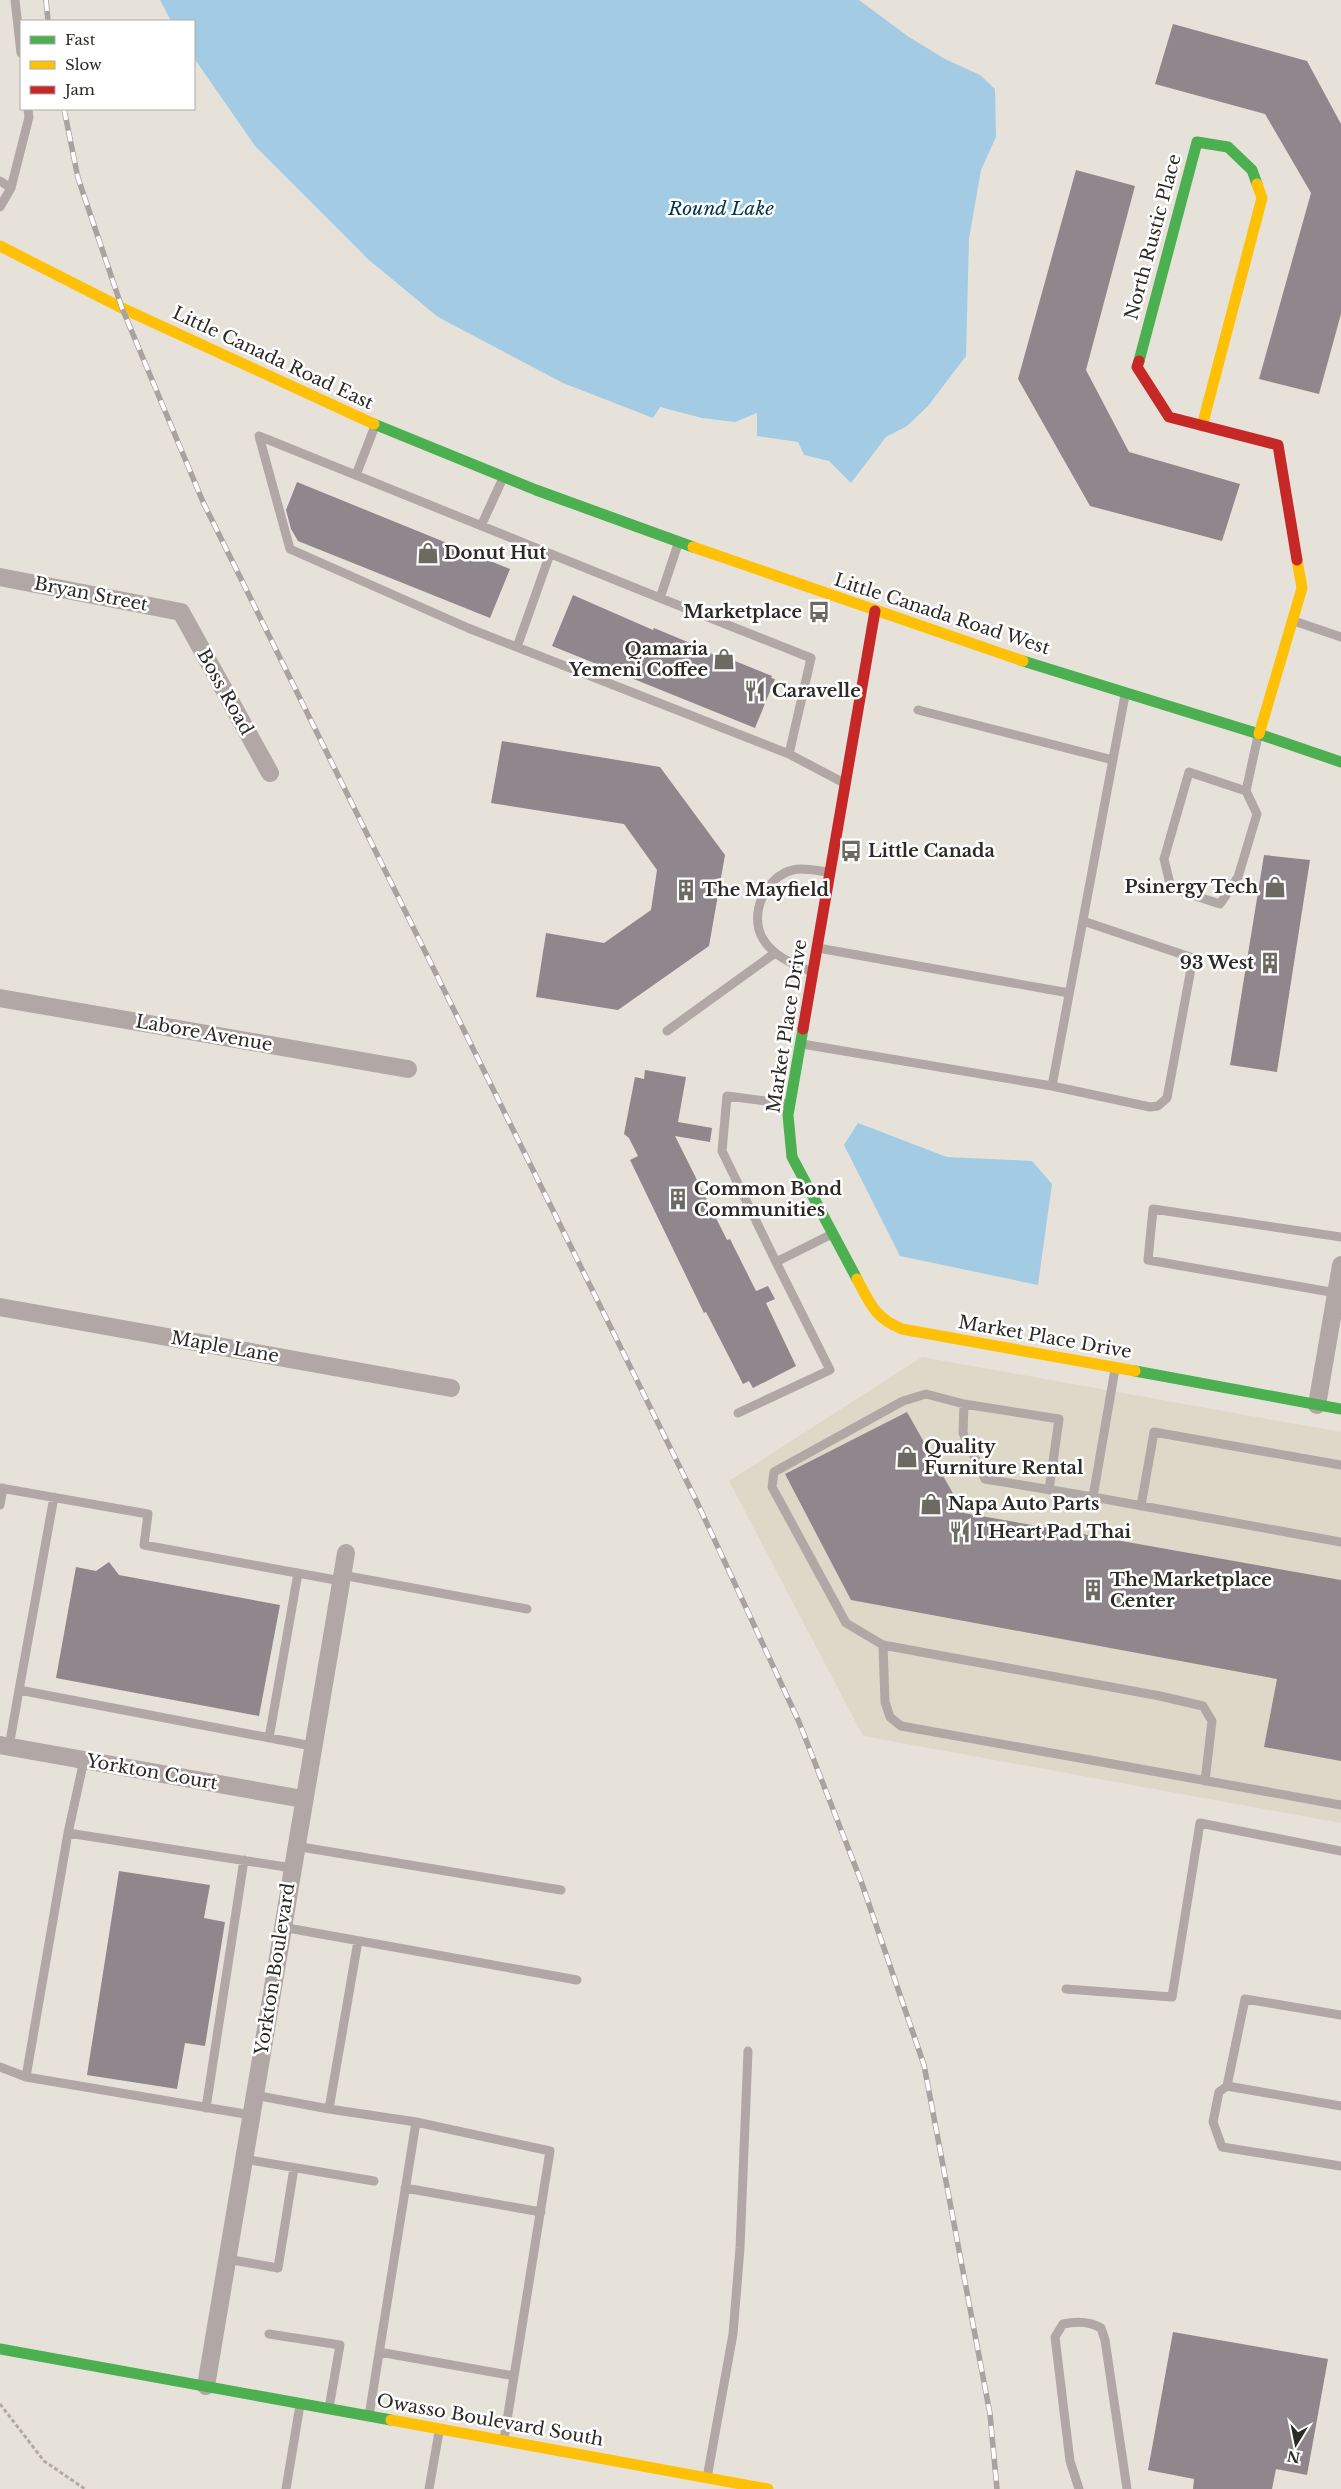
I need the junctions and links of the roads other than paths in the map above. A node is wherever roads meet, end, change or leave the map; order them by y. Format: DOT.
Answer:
graph roads {
  1 [pos="15,0"];
  2 [pos="20,44"];
  3 [pos="28,110"];
  4 [pos="0,181"];
  5 [pos="11,188"];
  6 [pos="0,207"];
  7 [pos="0,246"];
  8 [pos="375,424"];
  9 [pos="1202,426"];
  10 [pos="356,475"];
  11 [pos="504,476"];
  12 [pos="536,490"];
  13 [pos="481,526"];
  14 [pos="679,541"];
  15 [pos="550,554"];
  16 [pos="0,577"];
  17 [pos="660,598"];
  18 [pos="875,611"];
  19 [pos="181,612"];
  20 [pos="1293,621"];
  21 [pos="1341,637"];
  22 [pos="517,647"];
  23 [pos="1126,692"];
  24 [pos="918,710"];
  25 [pos="1259,734"];
  26 [pos="789,754"];
  27 [pos="1113,760"];
  28 [pos="1341,762"];
  29 [pos="270,773"];
  30 [pos="845,783"];
  31 [pos="1246,791"];
  32 [pos="830,872"];
  33 [pos="1083,921"];
  34 [pos="817,948"];
  35 [pos="776,953"];
  36 [pos="813,972"];
  37 [pos="1069,993"];
  38 [pos="0,998"];
  39 [pos="668,1031"];
  40 [pos="800,1044"];
  41 [pos="408,1069"];
  42 [pos="1052,1086"];
  43 [pos="790,1104"];
  44 [pos="832,1234"];
  45 [pos="1341,1237"];
  46 [pos="776,1262"];
  47 [pos="1341,1265"];
  48 [pos="1336,1293"];
  49 [pos="0,1307"];
  50 [pos="1116,1368"];
  51 [pos="450,1388"];
  52 [pos="964,1404"];
  53 [pos="1317,1405"];
  54 [pos="1341,1409"];
  55 [pos="738,1413"];
  56 [pos="1341,1465"];
  57 [pos="1,1488"];
  58 [pos="1048,1490"];
  59 [pos="54,1497"];
  60 [pos="1093,1497"];
  61 [pos="0,1504"];
  62 [pos="1140,1506"];
  63 [pos="1341,1542"];
  64 [pos="346,1553"];
  65 [pos="298,1573"];
  66 [pos="342,1578"];
  67 [pos="527,1609"];
  68 [pos="883,1645"];
  69 [pos="19,1690"];
  70 [pos="269,1738"];
  71 [pos="5,1746"];
  72 [pos="312,1746"];
  73 [pos="84,1760"];
  74 [pos="1205,1780"];
  75 [pos="303,1799"];
  76 [pos="1341,1804"];
  77 [pos="68,1833"];
  78 [pos="295,1846"];
  79 [pos="1341,1851"];
  80 [pos="244,1860"];
  81 [pos="292,1868"];
  82 [pos="561,1890"];
  83 [pos="282,1927"];
  84 [pos="358,1941"];
  85 [pos="577,1980"];
  86 [pos="1066,1989"];
  87 [pos="1341,2016"];
  88 [pos="748,2051"];
  89 [pos="0,2067"];
  90 [pos="26,2077"];
  91 [pos="1227,2086"];
  92 [pos="254,2095"];
  93 [pos="1341,2106"];
  94 [pos="206,2108"];
  95 [pos="330,2109"];
  96 [pos="251,2115"];
  97 [pos="416,2122"];
  98 [pos="244,2159"];
  99 [pos="1341,2166"];
  100 [pos="294,2168"];
  101 [pos="374,2181"];
  102 [pos="405,2188"];
  103 [pos="541,2212"];
  104 [pos="227,2259"];
  105 [pos="269,2334"];
  106 [pos="0,2349"];
  107 [pos="379,2352"];
  108 [pos="514,2376"];
  109 [pos="206,2386"];
  110 [pos="300,2403"];
  111 [pos="329,2409"];
  112 [pos="369,2416"];
  113 [pos="440,2429"];
  114 [pos="504,2440"];
  115 [pos="707,2478"];
  116 [pos="286,2489"];
  117 [pos="429,2489"];
  118 [pos="768,2489"];
  119 [pos="1079,2489"];
  120 [pos="1127,2489"];
  1 -- 2 [label="lane"];
  3 -- 5 [label="lane"];
  4 -- 5 [label="lane"];
  5 -- 6 [label="lane"];
  7 -- 8 [label="street, Little Canada Road East"];
  8 -- 10 [label="lane"];
  8 -- 11 [label="street, Little Canada Road East"];
  9 -- 9 [label="street, North Rustic Place"];
  9 -- 20 [label="street, North Rustic Place"];
  10 -- 13 [label="lane"];
  10 -- 22 [label="lane"];
  11 -- 12 [label="street, Little Canada Road East"];
  11 -- 13 [label="lane"];
  12 -- 14 [label="street, Little Canada Road West"];
  13 -- 15 [label="lane"];
  14 -- 17 [label="lane"];
  14 -- 18 [label="street, Little Canada Road West"];
  15 -- 17 [label="lane"];
  15 -- 22 [label="lane"];
  16 -- 19 [label="street, Bryan Street"];
  17 -- 26 [label="lane"];
  18 -- 23 [label="street, Little Canada Road West"];
  18 -- 30 [label="street, Market Place Drive"];
  19 -- 29 [label="street, Boss Road"];
  20 -- 21 [label="lane"];
  20 -- 25 [label="street, North Rustic Place"];
  22 -- 26 [label="lane"];
  23 -- 25 [label="street, Little Canada Road West"];
  23 -- 27 [label="lane"];
  24 -- 27 [label="lane"];
  25 -- 28 [label="street, Little Canada Road West"];
  25 -- 31 [label="lane"];
  26 -- 30 [label="lane"];
  27 -- 33 [label="lane"];
  30 -- 32 [label="street, Market Place Drive"];
  31 -- 31 [label="lane"];
  32 -- 34 [label="street, Market Place Drive"];
  32 -- 35 [label="lane"];
  33 -- 37 [label="lane"];
  33 -- 42 [label="lane"];
  34 -- 36 [label="street, Market Place Drive"];
  34 -- 37 [label="lane"];
  35 -- 36 [label="lane"];
  35 -- 39 [label="lane"];
  36 -- 40 [label="street, Market Place Drive"];
  37 -- 42 [label="lane"];
  38 -- 41 [label="street, Labore Avenue"];
  40 -- 42 [label="lane"];
  40 -- 43 [label="street, Market Place Drive"];
  43 -- 44 [label="street, Market Place Drive"];
  43 -- 46 [label="lane"];
  44 -- 46 [label="lane"];
  44 -- 50 [label="street, Market Place Drive"];
  45 -- 48 [label="lane"];
  46 -- 55 [label="lane"];
  47 -- 48 [label="street"];
  48 -- 53 [label="street"];
  49 -- 51 [label="street, Maple Lane"];
  50 -- 53 [label="street, Market Place Drive"];
  50 -- 60 [label="lane"];
  52 -- 58 [label="lane"];
  52 -- 58 [label="lane"];
  52 -- 68 [label="lane"];
  53 -- 54 [label="street, Market Place Drive"];
  56 -- 62 [label="lane"];
  57 -- 59 [label="lane"];
  57 -- 61 [label="lane"];
  58 -- 60 [label="lane"];
  59 -- 65 [label="lane"];
  59 -- 69 [label="lane"];
  60 -- 62 [label="lane"];
  62 -- 63 [label="lane"];
  64 -- 66 [label="street, Yorkton Boulevard"];
  65 -- 66 [label="lane"];
  65 -- 70 [label="lane"];
  66 -- 67 [label="lane"];
  66 -- 72 [label="street, Yorkton Boulevard"];
  68 -- 74 [label="lane"];
  68 -- 74 [label="lane"];
  69 -- 70 [label="lane"];
  69 -- 71 [label="lane"];
  70 -- 72 [label="lane"];
  71 -- 73 [label="street, Yorkton Court"];
  72 -- 75 [label="street, Yorkton Boulevard"];
  73 -- 75 [label="street, Yorkton Court"];
  73 -- 77 [label="lane"];
  74 -- 76 [label="lane"];
  75 -- 78 [label="street, Yorkton Boulevard"];
  77 -- 80 [label="lane"];
  77 -- 90 [label="lane"];
  78 -- 81 [label="street, Yorkton Boulevard"];
  78 -- 82 [label="lane"];
  79 -- 86 [label="lane"];
  80 -- 81 [label="lane"];
  80 -- 94 [label="lane"];
  81 -- 83 [label="street, Yorkton Boulevard"];
  83 -- 84 [label="lane"];
  83 -- 92 [label="street, Yorkton Boulevard"];
  84 -- 85 [label="lane"];
  84 -- 95 [label="lane"];
  87 -- 91 [label="lane"];
  88 -- 115 [label="lane"];
  89 -- 90 [label="lane"];
  90 -- 94 [label="lane"];
  91 -- 93 [label="lane"];
  91 -- 99 [label="lane"];
  92 -- 95 [label="lane"];
  92 -- 96 [label="street, Yorkton Boulevard"];
  94 -- 96 [label="lane"];
  95 -- 97 [label="lane"];
  96 -- 98 [label="street, Yorkton Boulevard"];
  97 -- 102 [label="lane"];
  97 -- 103 [label="lane"];
  98 -- 100 [label="lane"];
  98 -- 104 [label="street, Yorkton Boulevard"];
  100 -- 101 [label="lane"];
  100 -- 104 [label="lane"];
  102 -- 103 [label="lane"];
  102 -- 107 [label="lane"];
  103 -- 108 [label="lane"];
  104 -- 109 [label="street, Yorkton Boulevard"];
  105 -- 111 [label="lane"];
  106 -- 109 [label="street, Owasso Boulevard South"];
  107 -- 108 [label="lane"];
  107 -- 112 [label="lane"];
  108 -- 114 [label="lane"];
  109 -- 110 [label="street, Owasso Boulevard South"];
  110 -- 111 [label="street, Owasso Boulevard South"];
  110 -- 116 [label="lane"];
  111 -- 112 [label="street, Owasso Boulevard South"];
  112 -- 113 [label="street, Owasso Boulevard South"];
  113 -- 114 [label="street, Owasso Boulevard South"];
  113 -- 117 [label="lane"];
  114 -- 115 [label="street, Owasso Boulevard South"];
  115 -- 118 [label="street, Owasso Boulevard South"];
  119 -- 120 [label="lane"];
}
